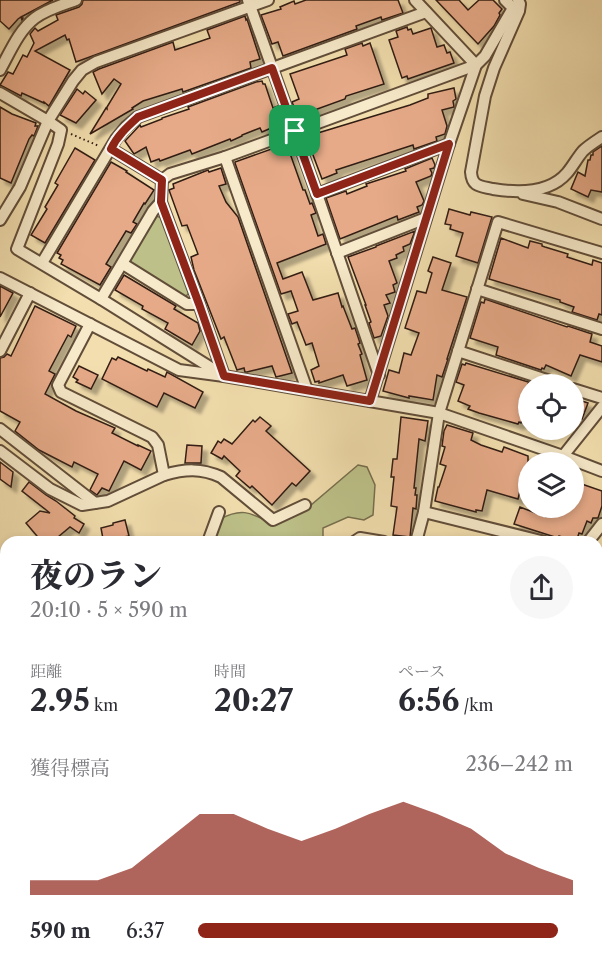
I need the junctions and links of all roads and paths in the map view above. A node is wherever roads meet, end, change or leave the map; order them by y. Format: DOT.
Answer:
graph roads {
  1 [pos="75,0"];
  2 [pos="268,0"];
  3 [pos="415,0"];
  4 [pos="249,3"];
  5 [pos="514,5"];
  6 [pos="426,12"];
  7 [pos="477,65"];
  8 [pos="272,68"];
  9 [pos="0,70"];
  10 [pos="0,93"];
  11 [pos="48,121"];
  12 [pos="61,130"];
  13 [pos="295,131"];
  14 [pos="602,137"];
  15 [pos="449,144"];
  16 [pos="110,150"];
  17 [pos="225,157"];
  18 [pos="162,180"];
  19 [pos="514,192"];
  20 [pos="317,194"];
  21 [pos="161,202"];
  22 [pos="426,218"];
  23 [pos="602,219"];
  24 [pos="0,220"];
  25 [pos="337,253"];
  26 [pos="602,253"];
  27 [pos="42,263"];
  28 [pos="123,264"];
  29 [pos="0,278"];
  30 [pos="477,289"];
  31 [pos="30,293"];
  32 [pos="101,299"];
  33 [pos="199,304"];
  34 [pos="90,324"];
  35 [pos="602,329"];
  36 [pos="0,351"];
  37 [pos="458,351"];
  38 [pos="528,374"];
  39 [pos="379,375"];
  40 [pos="224,376"];
  41 [pos="307,390"];
  42 [pos="584,392"];
  43 [pos="602,398"];
  44 [pos="370,401"];
  45 [pos="602,407"];
  46 [pos="439,413"];
  47 [pos="0,429"];
  48 [pos="0,451"];
  49 [pos="551,452"];
  50 [pos="566,452"];
  51 [pos="584,464"];
  52 [pos="602,471"];
  53 [pos="164,475"];
  54 [pos="95,504"];
  55 [pos="305,505"];
  56 [pos="219,512"];
  57 [pos="424,512"];
  58 [pos="602,524"];
  59 [pos="210,536"];
  60 [pos="418,536"];
  61 [pos="521,536"];
  62 [pos="593,536"];
  1 -- 9 [label="street"];
  2 -- 4 [label="street"];
  3 -- 6 [label="street"];
  4 -- 8 [label="street"];
  4 -- 11 [label="street"];
  5 -- 7 [label="street"];
  5 -- 19 [label="street"];
  6 -- 7 [label="street"];
  6 -- 8 [label="street"];
  7 -- 13 [label="street"];
  7 -- 15 [label="street"];
  8 -- 13 [label="street"];
  8 -- 16 [label="street"];
  10 -- 11 [label="street"];
  11 -- 12 [label="street"];
  11 -- 24 [label="street"];
  12 -- 16 [label="path"];
  12 -- 27 [label="street"];
  13 -- 17 [label="street"];
  13 -- 20 [label="street"];
  14 -- 19 [label="street"];
  15 -- 20 [label="street"];
  15 -- 22 [label="street"];
  16 -- 18 [label="street"];
  16 -- 27 [label="street"];
  17 -- 18 [label="street"];
  17 -- 41 [label="street"];
  18 -- 21 [label="street"];
  19 -- 23 [label="street"];
  20 -- 25 [label="street"];
  21 -- 28 [label="street"];
  21 -- 33 [label="street"];
  22 -- 25 [label="street"];
  22 -- 39 [label="street"];
  25 -- 39 [label="street"];
  26 -- 30 [label="street"];
  27 -- 32 [label="street"];
  28 -- 32 [label="street"];
  28 -- 33 [label="street"];
  29 -- 31 [label="street"];
  30 -- 35 [label="street"];
  30 -- 37 [label="street"];
  31 -- 34 [label="street"];
  31 -- 36 [label="street"];
  32 -- 40 [label="street"];
  33 -- 40 [label="street"];
  34 -- 40 [label="street"];
  34 -- 53 [label="street"];
  37 -- 38 [label="street"];
  37 -- 46 [label="street"];
  39 -- 44 [label="street"];
  40 -- 41 [label="street"];
  41 -- 44 [label="street"];
  42 -- 43 [label="street"];
  44 -- 46 [label="street"];
  45 -- 50 [label="street"];
  46 -- 49 [label="street"];
  46 -- 57 [label="street"];
  47 -- 54 [label="street"];
  48 -- 54 [label="street"];
  51 -- 52 [label="street"];
  53 -- 54 [label="street"];
  53 -- 55 [label="street"];
  56 -- 59 [label="street"];
  57 -- 60 [label="street"];
  57 -- 61 [label="street"];
  58 -- 62 [label="street"];
}
